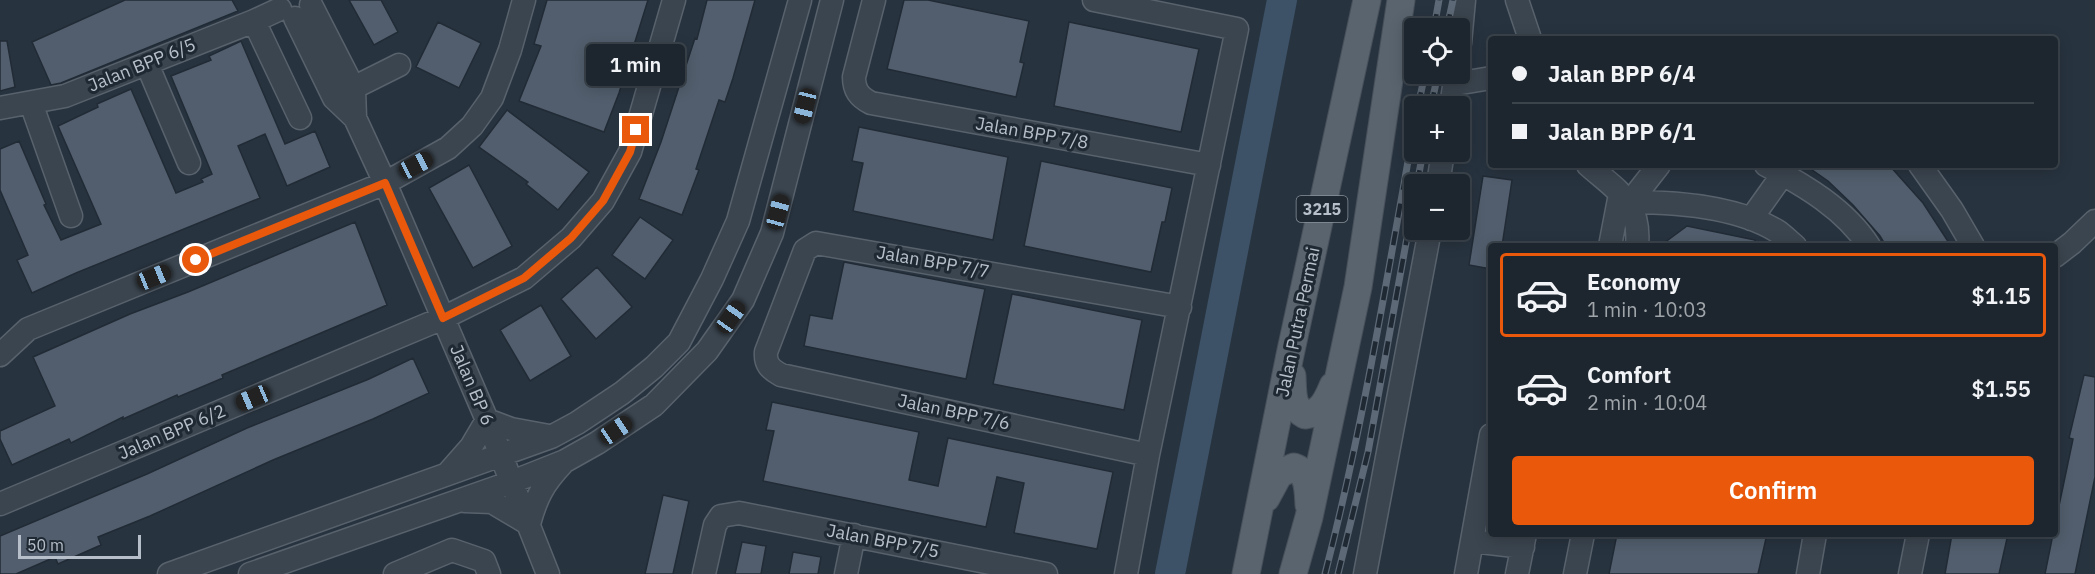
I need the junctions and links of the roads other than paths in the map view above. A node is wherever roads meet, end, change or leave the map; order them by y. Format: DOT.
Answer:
graph roads {
  1 [pos="524,0"];
  2 [pos="674,0"];
  3 [pos="800,0"];
  4 [pos="832,0"];
  5 [pos="874,0"];
  6 [pos="1094,0"];
  7 [pos="1367,0"];
  8 [pos="1401,0"];
  9 [pos="1464,0"];
  10 [pos="1517,0"];
  11 [pos="295,6"];
  12 [pos="1462,18"];
  13 [pos="254,21"];
  14 [pos="1529,36"];
  15 [pos="147,64"];
  16 [pos="399,65"];
  17 [pos="1488,78"];
  18 [pos="1470,79"];
  19 [pos="344,93"];
  20 [pos="31,103"];
  21 [pos="0,108"];
  22 [pos="300,118"];
  23 [pos="189,163"];
  24 [pos="1209,165"];
  25 [pos="1591,168"];
  26 [pos="1656,168"];
  27 [pos="1922,168"];
  28 [pos="1775,170"];
  29 [pos="385,183"];
  30 [pos="1625,198"];
  31 [pos="71,216"];
  32 [pos="1751,219"];
  33 [pos="2095,221"];
  34 [pos="1428,240"];
  35 [pos="1611,243"];
  36 [pos="1637,243"];
  37 [pos="1791,243"];
  38 [pos="1865,243"];
  39 [pos="1971,243"];
  40 [pos="2058,254"];
  41 [pos="1180,307"];
  42 [pos="443,318"];
  43 [pos="0,355"];
  44 [pos="1290,355"];
  45 [pos="1344,357"];
  46 [pos="765,361"];
  47 [pos="487,420"];
  48 [pos="551,437"];
  49 [pos="1488,452"];
  50 [pos="1148,454"];
  51 [pos="501,455"];
  52 [pos="565,460"];
  53 [pos="447,474"];
  54 [pos="512,482"];
  55 [pos="454,501"];
  56 [pos="0,504"];
  57 [pos="1309,517"];
  58 [pos="1256,521"];
  59 [pos="529,524"];
  60 [pos="854,536"];
  61 [pos="1582,537"];
  62 [pos="1814,537"];
  63 [pos="1917,537"];
  64 [pos="1524,540"];
  65 [pos="1472,541"];
  66 [pos="486,568"];
  67 [pos="997,569"];
  68 [pos="175,573"];
  69 [pos="250,574"];
  70 [pos="395,574"];
  71 [pos="548,574"];
  72 [pos="704,574"];
  73 [pos="846,574"];
  74 [pos="1046,574"];
  75 [pos="1125,574"];
  76 [pos="1246,574"];
  77 [pos="1293,574"];
  78 [pos="1365,574"];
  79 [pos="1466,574"];
  80 [pos="1517,574"];
  81 [pos="1575,574"];
  82 [pos="1808,574"];
  83 [pos="1910,574"];
  1 -- 29 [label="street"];
  2 -- 42 [label="street, Jalan BPP 6/2"];
  3 -- 48 [label="street"];
  4 -- 52 [label="street"];
  5 -- 24 [label="street, Jalan BPP 7/8"];
  6 -- 24 [label="street"];
  7 -- 44 [label="main road, Jalan Putra Permai / 3215"];
  8 -- 45 [label="main road, 3215"];
  9 -- 12 [label="street"];
  10 -- 14 [label="street"];
  11 -- 13 [label="street, Jalan BPP 6/5"];
  11 -- 19 [label="street"];
  13 -- 15 [label="street, Jalan BPP 6/5"];
  13 -- 22 [label="street"];
  15 -- 20 [label="street, Jalan BPP 6/5"];
  15 -- 23 [label="street"];
  16 -- 19 [label="street"];
  17 -- 18 [label="street"];
  19 -- 29 [label="street, Jalan BP 6"];
  20 -- 21 [label="street, Jalan BPP 6/5"];
  20 -- 31 [label="street"];
  24 -- 41 [label="street"];
  25 -- 30 [label="street"];
  26 -- 30 [label="street"];
  27 -- 39 [label="street"];
  28 -- 32 [label="street"];
  28 -- 38 [label="street"];
  29 -- 42 [label="street, Jalan BP 6"];
  29 -- 43 [label="street"];
  30 -- 32 [label="street"];
  30 -- 35 [label="street"];
  30 -- 36 [label="street"];
  32 -- 37 [label="street"];
  33 -- 40 [label="street"];
  34 -- 78 [label="street"];
  41 -- 46 [label="street, Jalan BPP 7/7"];
  41 -- 50 [label="street"];
  42 -- 47 [label="street, Jalan BP 6"];
  42 -- 56 [label="street, Jalan BPP 6/2"];
  44 -- 45 [label="main road"];
  44 -- 58 [label="main road, Jalan Putra Permai / 3215"];
  45 -- 57 [label="main road, 3215"];
  46 -- 50 [label="street, Jalan BPP 7/6"];
  47 -- 48 [label="street"];
  47 -- 51 [label="street, Jalan BP 6"];
  47 -- 53 [label="street"];
  48 -- 51 [label="street"];
  49 -- 65 [label="street"];
  50 -- 75 [label="street"];
  51 -- 53 [label="street"];
  51 -- 54 [label="street, Jalan BP 6"];
  52 -- 54 [label="street"];
  52 -- 59 [label="street"];
  53 -- 68 [label="street"];
  54 -- 55 [label="street"];
  54 -- 59 [label="street, Jalan BP 6"];
  55 -- 59 [label="street"];
  55 -- 69 [label="street"];
  57 -- 58 [label="main road"];
  57 -- 77 [label="main road, 3215"];
  58 -- 76 [label="main road, Jalan Putra Permai / 3215"];
  59 -- 71 [label="street, Jalan BP 6"];
  60 -- 67 [label="street, Jalan BPP 7/5"];
  60 -- 72 [label="street, Jalan BPP 7/5"];
  60 -- 73 [label="street"];
  61 -- 81 [label="street"];
  62 -- 82 [label="street"];
  63 -- 83 [label="street"];
  64 -- 65 [label="street"];
  64 -- 80 [label="street"];
  65 -- 79 [label="street"];
  66 -- 70 [label="street"];
  67 -- 74 [label="street, Jalan BPP 7/5"];
}
